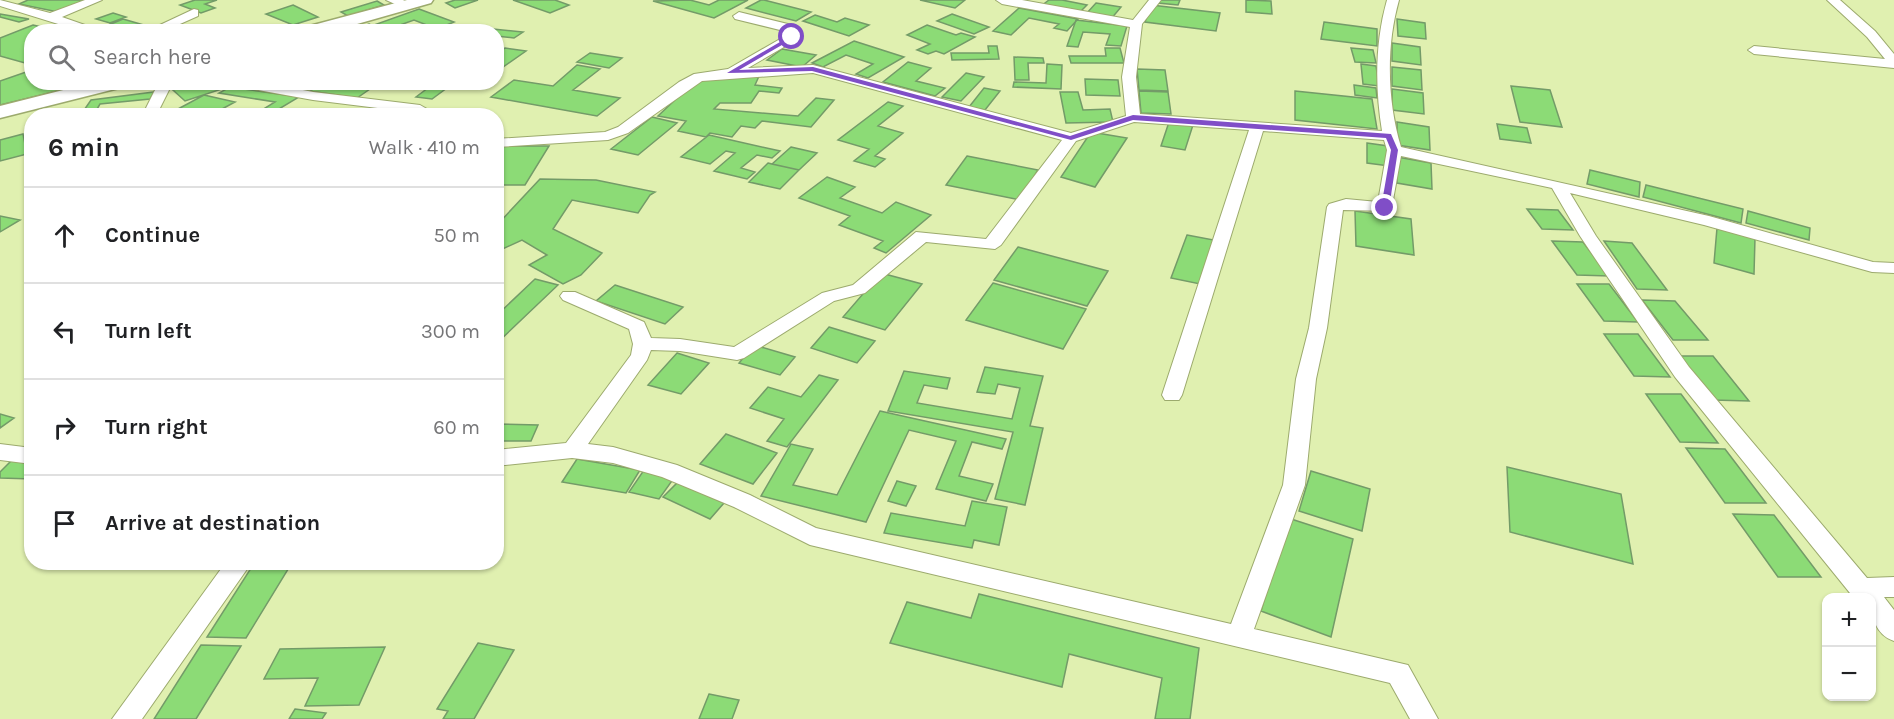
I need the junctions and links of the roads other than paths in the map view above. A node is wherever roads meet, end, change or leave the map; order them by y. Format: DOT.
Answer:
graph roads {
  1 [pos="96,0"];
  2 [pos="425,0"];
  3 [pos="1002,0"];
  4 [pos="1155,0"];
  5 [pos="1394,0"];
  6 [pos="1833,0"];
  7 [pos="0,2"];
  8 [pos="399,2"];
  9 [pos="194,13"];
  10 [pos="739,16"];
  11 [pos="51,17"];
  12 [pos="73,24"];
  13 [pos="170,24"];
  14 [pos="332,24"];
  15 [pos="1136,24"];
  16 [pos="1754,50"];
  17 [pos="1894,63"];
  18 [pos="730,73"];
  19 [pos="88,90"];
  20 [pos="161,90"];
  21 [pos="280,90"];
  22 [pos="153,108"];
  23 [pos="412,108"];
  24 [pos="0,112"];
  25 [pos="1133,118"];
  26 [pos="1257,127"];
  27 [pos="1071,138"];
  28 [pos="504,143"];
  29 [pos="1392,143"];
  30 [pos="1558,186"];
  31 [pos="1894,268"];
  32 [pos="569,296"];
  33 [pos="644,344"];
  34 [pos="1172,395"];
  35 [pos="572,450"];
  36 [pos="0,452"];
  37 [pos="24,455"];
  38 [pos="504,457"];
  39 [pos="234,570"];
  40 [pos="1894,587"];
  41 [pos="1866,593"];
  42 [pos="1874,593"];
  43 [pos="1876,606"];
  44 [pos="1894,630"];
  45 [pos="1239,636"];
  46 [pos="126,719"];
  47 [pos="1424,719"];
  1 -- 11 [label="street"];
  2 -- 8 [label="main road"];
  3 -- 15 [label="street"];
  4 -- 15 [label="street"];
  5 -- 29 [label="street"];
  6 -- 17 [label="street"];
  7 -- 11 [label="street"];
  8 -- 14 [label="main road"];
  9 -- 13 [label="street"];
  10 -- 18 [label="street"];
  11 -- 12 [label="street"];
  15 -- 25 [label="street"];
  16 -- 17 [label="street"];
  18 -- 27 [label="street"];
  18 -- 28 [label="street"];
  19 -- 24 [label="main road"];
  20 -- 22 [label="street"];
  21 -- 23 [label="street"];
  25 -- 26 [label="street"];
  25 -- 27 [label="street"];
  26 -- 29 [label="street"];
  26 -- 34 [label="street"];
  27 -- 33 [label="street"];
  29 -- 30 [label="street"];
  29 -- 45 [label="street"];
  30 -- 31 [label="street"];
  30 -- 41 [label="street"];
  32 -- 33 [label="street"];
  33 -- 35 [label="street"];
  35 -- 38 [label="street"];
  35 -- 45 [label="street"];
  36 -- 37 [label="street"];
  39 -- 46 [label="street"];
  40 -- 42 [label="street"];
  43 -- 44 [label="street"];
  45 -- 47 [label="street"];
}
